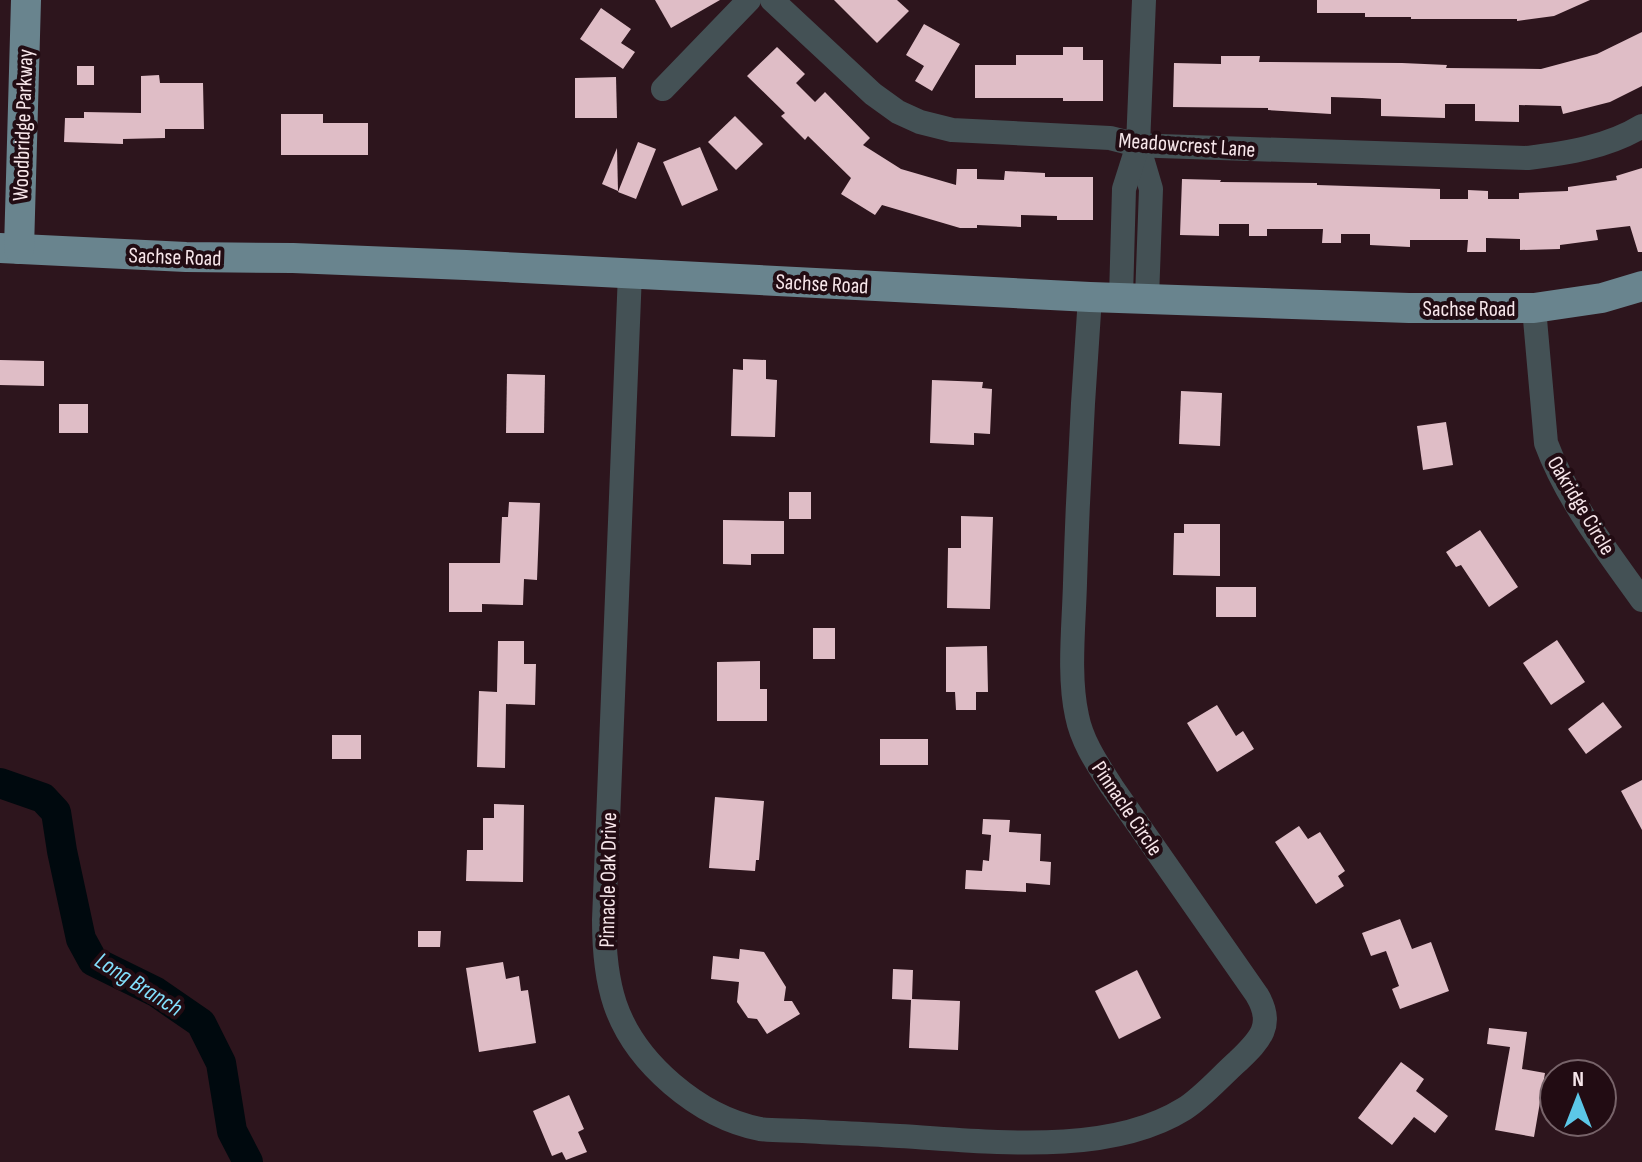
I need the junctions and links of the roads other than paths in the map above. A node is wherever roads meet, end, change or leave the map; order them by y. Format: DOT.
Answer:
graph roads {
  1 [pos="26,0"];
  2 [pos="749,0"];
  3 [pos="772,0"];
  4 [pos="1144,0"];
  5 [pos="663,89"];
  6 [pos="1642,126"];
  7 [pos="1138,145"];
  8 [pos="9,248"];
  9 [pos="630,273"];
  10 [pos="1642,286"];
  11 [pos="1090,297"];
  12 [pos="1134,298"];
  13 [pos="1534,308"];
  14 [pos="1642,600"];
  15 [pos="1042,1153"];
  1 -- 8 [label="main road, Woodbridge Parkway"];
  2 -- 5 [label="street"];
  3 -- 7 [label="street, Meadowcrest Lane"];
  4 -- 7 [label="street"];
  6 -- 7 [label="street, Meadowcrest Lane"];
  7 -- 12 [label="street"];
  8 -- 9 [label="main road, Sachse Road"];
  9 -- 11 [label="main road, Sachse Road"];
  9 -- 15 [label="street, Pinnacle Oak Drive"];
  10 -- 13 [label="main road, Sachse Road"];
  11 -- 12 [label="main road, Sachse Road"];
  11 -- 15 [label="street, Pinnacle Circle"];
  12 -- 13 [label="main road, Sachse Road"];
  13 -- 14 [label="street, Oakridge Circle"];
}
